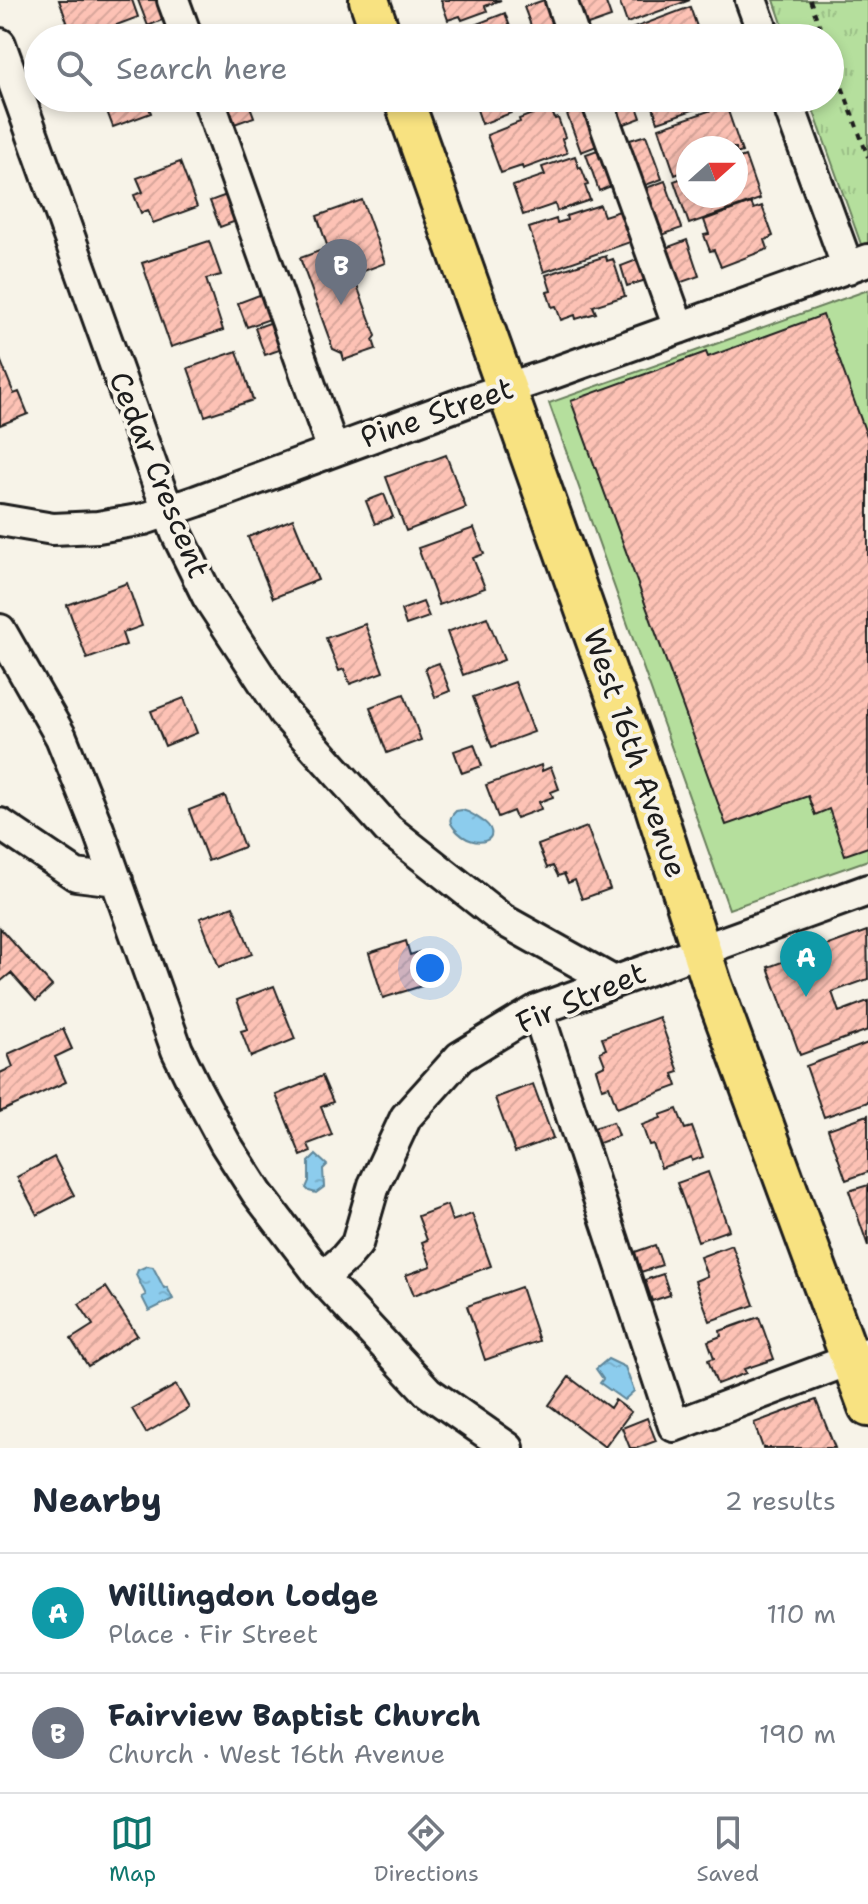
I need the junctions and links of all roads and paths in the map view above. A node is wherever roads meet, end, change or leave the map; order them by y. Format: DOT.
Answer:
graph roads {
  1 [pos="173,0"];
  2 [pos="369,0"];
  3 [pos="561,0"];
  4 [pos="751,0"];
  5 [pos="810,0"];
  6 [pos="182,24"];
  7 [pos="377,24"];
  8 [pos="569,24"];
  9 [pos="760,24"];
  10 [pos="819,24"];
  11 [pos="0,44"];
  12 [pos="6,82"];
  13 [pos="844,92"];
  14 [pos="213,112"];
  15 [pos="408,112"];
  16 [pos="601,112"];
  17 [pos="792,112"];
  18 [pos="868,157"];
  19 [pos="858,264"];
  20 [pos="679,328"];
  21 [pos="507,389"];
  22 [pos="333,450"];
  23 [pos="168,510"];
  24 [pos="0,520"];
  25 [pos="0,630"];
  26 [pos="0,824"];
  27 [pos="117,880"];
  28 [pos="868,890"];
  29 [pos="702,950"];
  30 [pos="614,982"];
  31 [pos="537,1010"];
  32 [pos="322,1278"];
  33 [pos="859,1356"];
  34 [pos="868,1407"];
  35 [pos="508,1448"];
  1 -- 6 [label="street"];
  2 -- 7 [label="main road"];
  3 -- 8 [label="street"];
  4 -- 9 [label="street"];
  5 -- 10 [label="path"];
  11 -- 12 [label="street, Cedar Crescent"];
  12 -- 23 [label="street, Cedar Crescent"];
  13 -- 18 [label="path"];
  14 -- 22 [label="street"];
  15 -- 21 [label="main road, West 16th Avenue"];
  16 -- 20 [label="street"];
  17 -- 19 [label="street"];
  19 -- 20 [label="street, Pine Street"];
  20 -- 21 [label="street, Pine Street"];
  21 -- 22 [label="street, Pine Street"];
  21 -- 29 [label="main road, West 16th Avenue"];
  22 -- 23 [label="street, Pine Street"];
  23 -- 24 [label="street, Pine Street"];
  23 -- 30 [label="street, Cedar Crescent"];
  25 -- 27 [label="street"];
  26 -- 27 [label="street"];
  27 -- 32 [label="street"];
  28 -- 29 [label="street, Fir Street"];
  29 -- 30 [label="street, Fir Street"];
  29 -- 33 [label="main road, West 16th Avenue"];
  30 -- 31 [label="street, Fir Street"];
  31 -- 32 [label="street, Fir Street"];
  31 -- 33 [label="street"];
  32 -- 35 [label="street"];
  33 -- 34 [label="main road, West 16th Avenue"];
}
